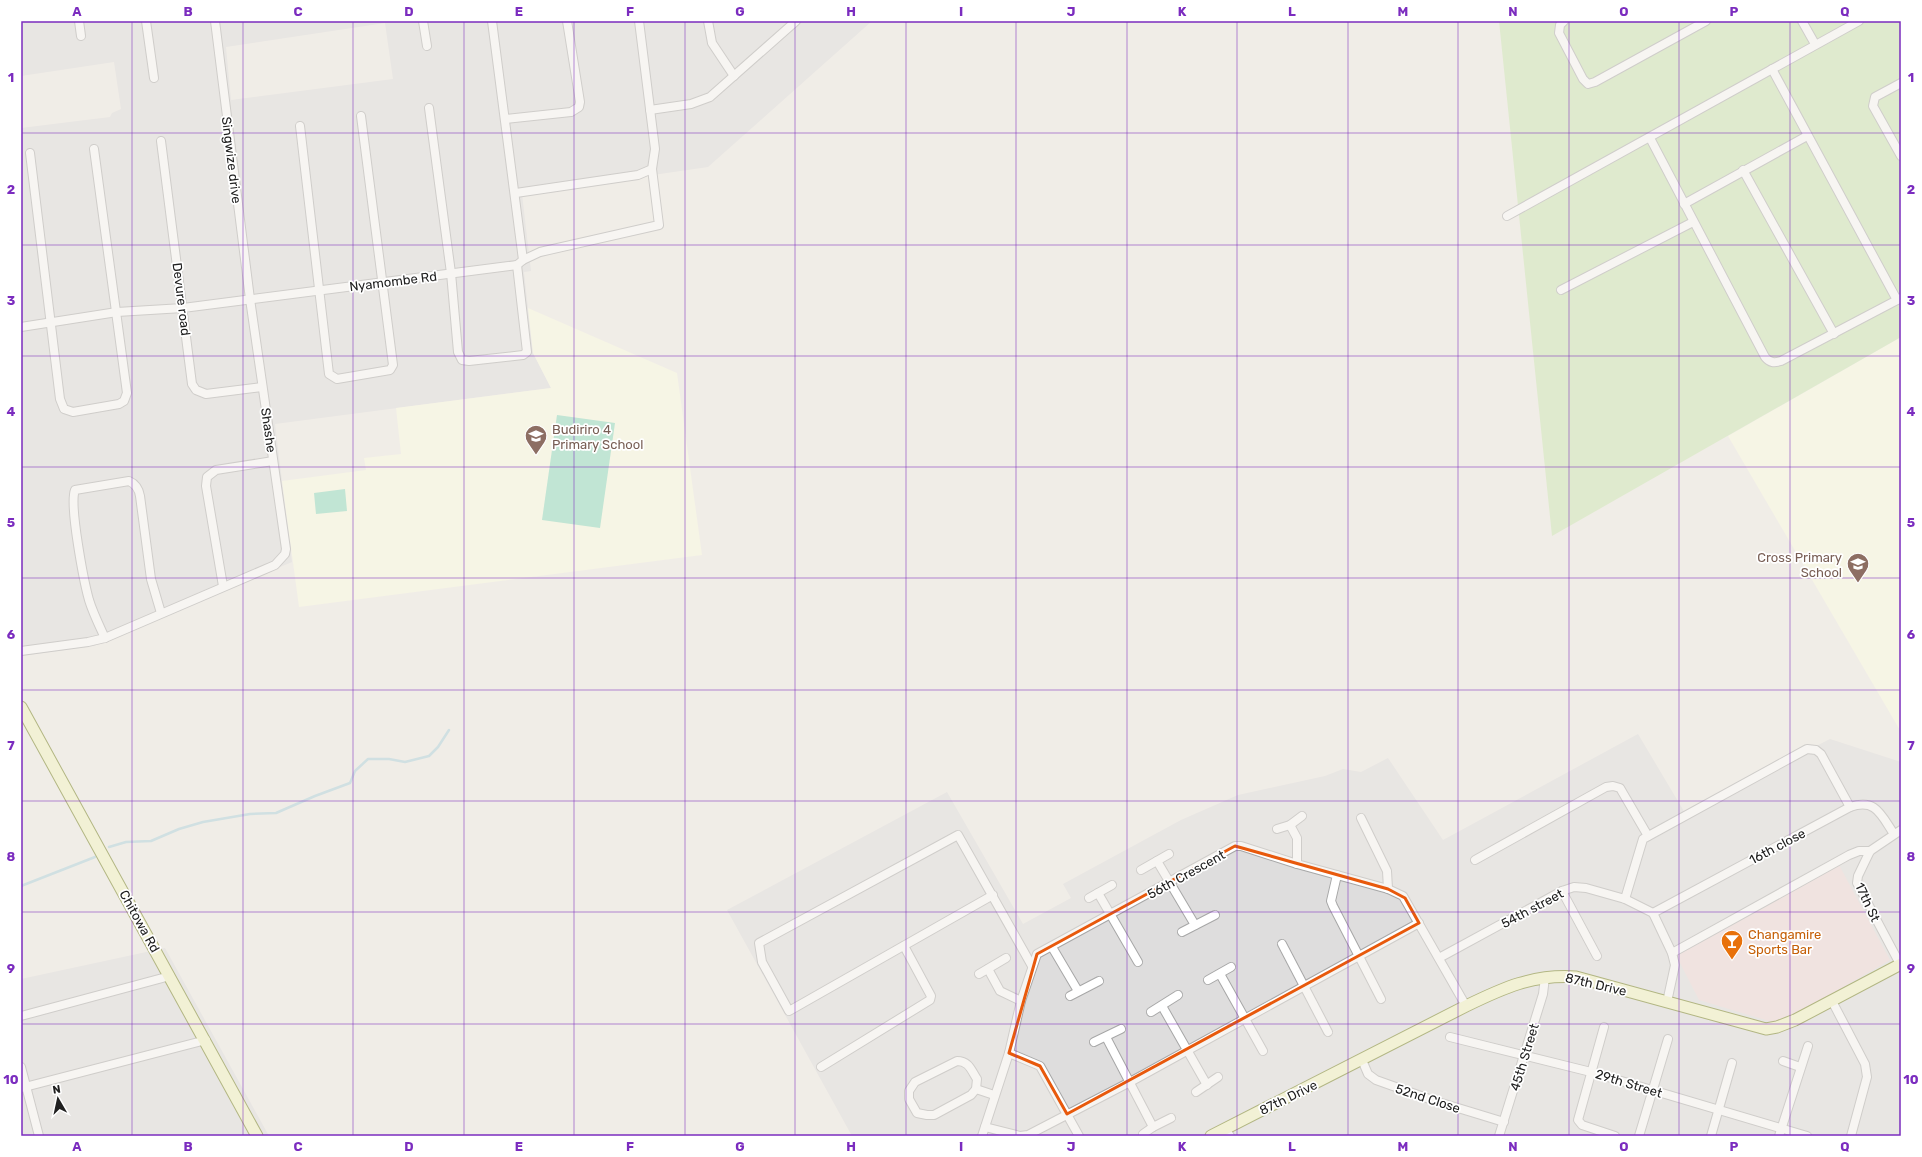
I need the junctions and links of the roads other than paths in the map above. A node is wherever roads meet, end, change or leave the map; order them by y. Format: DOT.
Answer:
graph roads {
  1 [pos="79,21"];
  2 [pos="146,21"];
  3 [pos="215,21"];
  4 [pos="423,21"];
  5 [pos="492,21"];
  6 [pos="567,21"];
  7 [pos="639,21"];
  8 [pos="708,21"];
  9 [pos="796,21"];
  10 [pos="1564,21"];
  11 [pos="1706,21"];
  12 [pos="1802,21"];
  13 [pos="1859,21"];
  14 [pos="81,36"];
  15 [pos="1815,44"];
  16 [pos="427,46"];
  17 [pos="1772,70"];
  18 [pos="734,76"];
  19 [pos="154,78"];
  20 [pos="1901,82"];
  21 [pos="429,108"];
  22 [pos="650,110"];
  23 [pos="361,116"];
  24 [pos="505,119"];
  25 [pos="300,126"];
  26 [pos="1807,136"];
  27 [pos="1650,138"];
  28 [pos="161,141"];
  29 [pos="94,149"];
  30 [pos="30,153"];
  31 [pos="1901,156"];
  32 [pos="652,169"];
  33 [pos="1743,170"];
  34 [pos="516,193"];
  35 [pos="1684,204"];
  36 [pos="1507,216"];
  37 [pos="1693,222"];
  38 [pos="520,263"];
  39 [pos="451,273"];
  40 [pos="384,282"];
  41 [pos="318,290"];
  42 [pos="1561,290"];
  43 [pos="250,299"];
  44 [pos="1899,299"];
  45 [pos="183,308"];
  46 [pos="117,312"];
  47 [pos="50,322"];
  48 [pos="21,327"];
  49 [pos="1834,334"];
  50 [pos="262,387"];
  51 [pos="273,461"];
  52 [pos="223,586"];
  53 [pos="161,613"];
  54 [pos="105,638"];
  55 [pos="21,650"];
  56 [pos="21,707"];
  57 [pos="1850,807"];
  58 [pos="1302,816"];
  59 [pos="1361,818"];
  60 [pos="1290,825"];
  61 [pos="1277,829"];
  62 [pos="1898,832"];
  63 [pos="1648,836"];
  64 [pos="1870,851"];
  65 [pos="1169,854"];
  66 [pos="1476,860"];
  67 [pos="1157,861"];
  68 [pos="1297,864"];
  69 [pos="1141,870"];
  70 [pos="1337,874"];
  71 [pos="1169,883"];
  72 [pos="1112,885"];
  73 [pos="1388,889"];
  74 [pos="1562,891"];
  75 [pos="1098,893"];
  76 [pos="993,895"];
  77 [pos="1089,898"];
  78 [pos="1625,899"];
  79 [pos="1653,912"];
  80 [pos="1215,915"];
  81 [pos="1110,916"];
  82 [pos="1419,923"];
  83 [pos="1196,924"];
  84 [pos="1182,932"];
  85 [pos="1282,944"];
  86 [pos="904,946"];
  87 [pos="1052,947"];
  88 [pos="1672,953"];
  89 [pos="1358,956"];
  90 [pos="1597,956"];
  91 [pos="1006,958"];
  92 [pos="1439,958"];
  93 [pos="1138,962"];
  94 [pos="1901,965"];
  95 [pos="1032,966"];
  96 [pos="1232,967"];
  97 [pos="988,969"];
  98 [pos="979,974"];
  99 [pos="1220,974"];
  100 [pos="170,976"];
  101 [pos="1545,977"];
  102 [pos="1208,980"];
  103 [pos="1099,981"];
  104 [pos="1304,986"];
  105 [pos="1078,991"];
  106 [pos="1070,996"];
  107 [pos="1178,996"];
  108 [pos="1381,999"];
  109 [pos="1022,1001"];
  110 [pos="1832,1001"];
  111 [pos="1667,1002"];
  112 [pos="1162,1006"];
  113 [pos="1466,1006"];
  114 [pos="1151,1012"];
  115 [pos="21,1016"];
  116 [pos="1246,1018"];
  117 [pos="1604,1027"];
  118 [pos="1121,1029"];
  119 [pos="1328,1032"];
  120 [pos="1106,1037"];
  121 [pos="1450,1037"];
  122 [pos="1668,1039"];
  123 [pos="206,1040"];
  124 [pos="1094,1042"];
  125 [pos="1808,1046"];
  126 [pos="1187,1051"];
  127 [pos="1263,1051"];
  128 [pos="1009,1053"];
  129 [pos="1524,1055"];
  130 [pos="1362,1060"];
  131 [pos="1783,1061"];
  132 [pos="1732,1063"];
  133 [pos="21,1067"];
  134 [pos="821,1067"];
  135 [pos="1800,1067"];
  136 [pos="1592,1072"];
  137 [pos="1218,1078"];
  138 [pos="1130,1082"];
  139 [pos="1207,1085"];
  140 [pos="24,1088"];
  141 [pos="976,1089"];
  142 [pos="1653,1090"];
  143 [pos="1196,1092"];
  144 [pos="994,1095"];
  145 [pos="1717,1110"];
  146 [pos="1067,1114"];
  147 [pos="1171,1118"];
  148 [pos="1504,1122"];
  149 [pos="985,1126"];
  150 [pos="1153,1127"];
  151 [pos="1781,1127"];
  152 [pos="1228,1132"];
  153 [pos="1143,1134"];
  154 [pos="39,1136"];
  155 [pos="257,1136"];
  156 [pos="982,1136"];
  157 [pos="1020,1136"];
  158 [pos="1079,1136"];
  159 [pos="1211,1136"];
  160 [pos="1499,1136"];
  161 [pos="1615,1136"];
  162 [pos="1640,1136"];
  163 [pos="1711,1136"];
  164 [pos="1779,1136"];
  165 [pos="1807,1136"];
  166 [pos="1851,1136"];
  1 -- 14 [label="street"];
  2 -- 19 [label="street"];
  3 -- 43 [label="street, Singwize drive"];
  4 -- 16 [label="street"];
  5 -- 24 [label="street"];
  6 -- 24 [label="street"];
  7 -- 22 [label="street"];
  8 -- 18 [label="street"];
  9 -- 18 [label="street"];
  10 -- 11 [label="street"];
  12 -- 15 [label="street"];
  13 -- 15 [label="street"];
  15 -- 17 [label="street"];
  17 -- 26 [label="street"];
  17 -- 27 [label="street"];
  18 -- 22 [label="street"];
  20 -- 31 [label="street"];
  21 -- 39 [label="street"];
  22 -- 32 [label="street"];
  23 -- 40 [label="street"];
  24 -- 34 [label="street"];
  25 -- 41 [label="street"];
  26 -- 33 [label="street"];
  26 -- 44 [label="street"];
  27 -- 35 [label="street"];
  27 -- 36 [label="street"];
  28 -- 45 [label="street, Devure road"];
  29 -- 46 [label="street"];
  30 -- 47 [label="street"];
  32 -- 34 [label="street"];
  32 -- 38 [label="street, Nyamombe Rd"];
  33 -- 35 [label="street"];
  33 -- 49 [label="street"];
  34 -- 38 [label="street"];
  35 -- 37 [label="street"];
  37 -- 42 [label="street"];
  37 -- 49 [label="street"];
  38 -- 39 [label="street, Nyamombe Rd"];
  38 -- 39 [label="street"];
  39 -- 40 [label="street, Nyamombe Rd"];
  40 -- 41 [label="street, Nyamombe Rd"];
  40 -- 41 [label="street"];
  41 -- 43 [label="street, Nyamombe Rd"];
  43 -- 45 [label="street, Nyamombe Rd"];
  43 -- 50 [label="street, Shashe"];
  44 -- 49 [label="street"];
  45 -- 46 [label="street, Nyamombe Rd"];
  45 -- 50 [label="street, Devure road"];
  46 -- 47 [label="street, Nyamombe Rd"];
  46 -- 47 [label="street"];
  47 -- 48 [label="street, Nyamombe Rd"];
  50 -- 51 [label="street, Shashe"];
  51 -- 52 [label="street, Shashe"];
  51 -- 52 [label="street"];
  52 -- 53 [label="street"];
  53 -- 54 [label="street"];
  53 -- 54 [label="street"];
  54 -- 55 [label="street"];
  56 -- 100 [label="street, Chitowa Rd"];
  57 -- 62 [label="street, 16th close"];
  57 -- 63 [label="street"];
  57 -- 79 [label="street, 16th close"];
  58 -- 60 [label="street"];
  59 -- 73 [label="street"];
  60 -- 61 [label="street"];
  60 -- 68 [label="street"];
  62 -- 64 [label="street, 17th St"];
  63 -- 66 [label="street"];
  63 -- 78 [label="street"];
  64 -- 88 [label="street"];
  64 -- 94 [label="street, 17th St"];
  65 -- 67 [label="street"];
  67 -- 69 [label="street"];
  67 -- 71 [label="street"];
  68 -- 70 [label="street, 56th Crescent"];
  68 -- 71 [label="street, 56th Crescent"];
  70 -- 73 [label="street, 56th Crescent"];
  70 -- 89 [label="street"];
  71 -- 81 [label="street, 56th Crescent"];
  71 -- 83 [label="street"];
  72 -- 75 [label="street"];
  73 -- 82 [label="street, 56th Crescent"];
  74 -- 78 [label="street, 54th street"];
  74 -- 90 [label="street"];
  74 -- 92 [label="street, 54th street"];
  75 -- 77 [label="street"];
  75 -- 81 [label="street"];
  76 -- 86 [label="street"];
  76 -- 86 [label="street"];
  76 -- 95 [label="street"];
  78 -- 79 [label="street, 54th street"];
  79 -- 88 [label="street"];
  80 -- 83 [label="street"];
  81 -- 87 [label="street, 56th Crescent"];
  81 -- 93 [label="street"];
  82 -- 89 [label="street"];
  82 -- 92 [label="street, 56th Crescent"];
  83 -- 84 [label="street"];
  85 -- 104 [label="street"];
  86 -- 134 [label="street"];
  87 -- 95 [label="street, 56th Crescent"];
  87 -- 105 [label="street"];
  88 -- 111 [label="street"];
  89 -- 104 [label="street"];
  89 -- 108 [label="street"];
  91 -- 97 [label="street"];
  92 -- 113 [label="street, 56th Crescent"];
  94 -- 110 [label="street, 87th Drive"];
  95 -- 109 [label="street, 56th Crescent"];
  96 -- 99 [label="street"];
  97 -- 98 [label="street"];
  97 -- 109 [label="street"];
  99 -- 102 [label="street"];
  99 -- 116 [label="street"];
  100 -- 115 [label="street"];
  100 -- 123 [label="street, Chitowa Rd"];
  101 -- 111 [label="street, 87th Drive"];
  101 -- 113 [label="street, 87th Drive"];
  101 -- 129 [label="street, 45th Street"];
  103 -- 105 [label="street"];
  104 -- 116 [label="street"];
  104 -- 119 [label="street"];
  105 -- 106 [label="street"];
  107 -- 112 [label="street"];
  109 -- 128 [label="street, 56th Crescent"];
  110 -- 111 [label="street, 87th Drive"];
  110 -- 166 [label="street"];
  112 -- 114 [label="street"];
  112 -- 126 [label="street"];
  113 -- 130 [label="street, 87th Drive"];
  116 -- 126 [label="street"];
  116 -- 127 [label="street"];
  117 -- 136 [label="street"];
  118 -- 120 [label="street"];
  120 -- 124 [label="street"];
  120 -- 138 [label="street"];
  121 -- 129 [label="street, 29th Street"];
  122 -- 142 [label="street"];
  123 -- 140 [label="street"];
  123 -- 155 [label="street, Chitowa Rd"];
  125 -- 135 [label="street"];
  126 -- 138 [label="street"];
  126 -- 139 [label="street"];
  128 -- 144 [label="street, 56th Crescent"];
  128 -- 146 [label="street"];
  129 -- 136 [label="street, 29th Street"];
  129 -- 148 [label="street, 45th Street"];
  130 -- 148 [label="street, 52nd Close"];
  130 -- 152 [label="street, 87th Drive"];
  131 -- 135 [label="street"];
  132 -- 145 [label="street"];
  133 -- 140 [label="street"];
  135 -- 151 [label="street"];
  136 -- 142 [label="street, 29th Street"];
  136 -- 161 [label="street"];
  137 -- 139 [label="street"];
  138 -- 146 [label="street"];
  138 -- 150 [label="street"];
  139 -- 143 [label="street"];
  140 -- 154 [label="street"];
  141 -- 141 [label="street"];
  141 -- 144 [label="street"];
  142 -- 145 [label="street, 29th Street"];
  142 -- 162 [label="street"];
  144 -- 149 [label="street, 56th Crescent"];
  145 -- 151 [label="street, 29th Street"];
  145 -- 163 [label="street"];
  146 -- 157 [label="street"];
  146 -- 158 [label="street"];
  147 -- 150 [label="street"];
  148 -- 160 [label="street, 45th Street"];
  149 -- 156 [label="street, 56th Crescent"];
  149 -- 157 [label="street"];
  150 -- 153 [label="street"];
  151 -- 164 [label="street"];
  151 -- 165 [label="street, 29th Street"];
  152 -- 159 [label="street, 87th Drive"];
}
